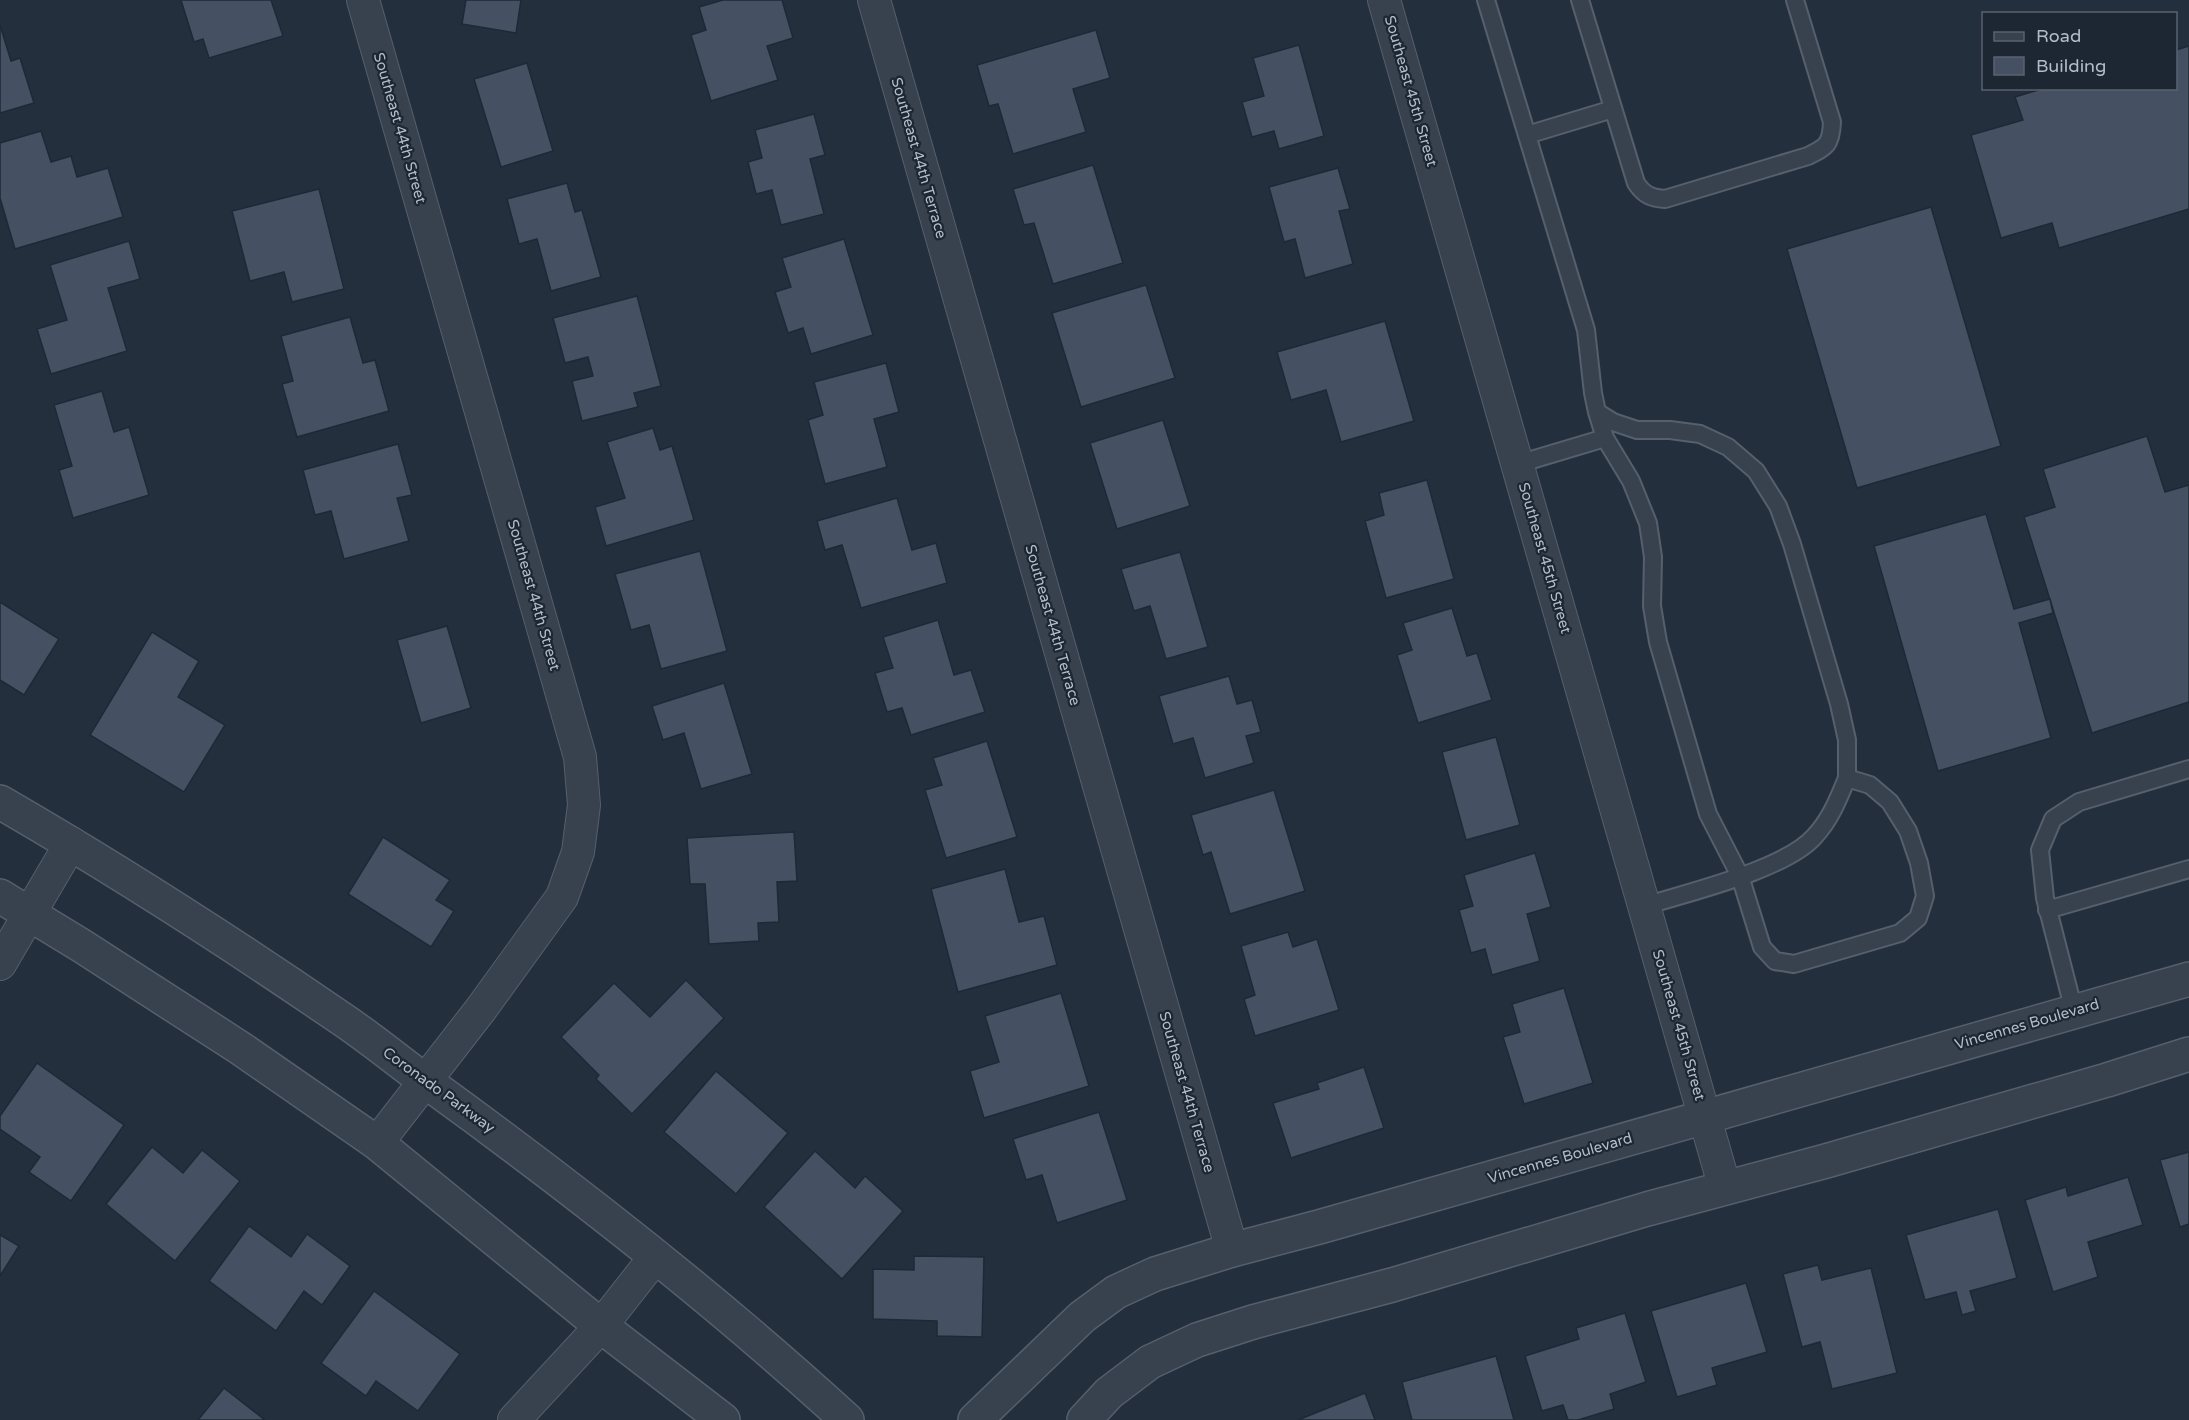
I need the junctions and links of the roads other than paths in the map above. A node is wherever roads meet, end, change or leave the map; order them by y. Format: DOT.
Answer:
graph roads {
  1 [pos="363,0"];
  2 [pos="874,0"];
  3 [pos="1384,0"];
  4 [pos="1486,0"];
  5 [pos="1580,0"];
  6 [pos="1796,0"];
  7 [pos="1614,109"];
  8 [pos="1527,135"];
  9 [pos="1597,412"];
  10 [pos="1605,438"];
  11 [pos="1518,464"];
  12 [pos="2189,769"];
  13 [pos="1847,778"];
  14 [pos="0,802"];
  15 [pos="71,843"];
  16 [pos="2189,869"];
  17 [pos="1740,876"];
  18 [pos="0,896"];
  19 [pos="1645,906"];
  20 [pos="2048,910"];
  21 [pos="29,913"];
  22 [pos="0,964"];
  23 [pos="2189,979"];
  24 [pos="2074,1011"];
  25 [pos="2189,1054"];
  26 [pos="425,1081"];
  27 [pos="1705,1116"];
  28 [pos="377,1143"];
  29 [pos="1725,1188"];
  30 [pos="1232,1250"];
  31 [pos="656,1256"];
  32 [pos="601,1326"];
  33 [pos="514,1420"];
  34 [pos="723,1420"];
  35 [pos="847,1420"];
  36 [pos="975,1420"];
  37 [pos="1084,1420"];
  1 -- 26 [label="street, Southeast 44th Street"];
  2 -- 30 [label="street, Southeast 44th Terrace"];
  3 -- 11 [label="street, Southeast 45th Street"];
  4 -- 8 [label="lane"];
  5 -- 7 [label="lane"];
  6 -- 7 [label="lane"];
  7 -- 8 [label="lane"];
  8 -- 9 [label="lane"];
  9 -- 10 [label="lane"];
  9 -- 13 [label="lane"];
  10 -- 11 [label="lane"];
  10 -- 17 [label="lane"];
  11 -- 19 [label="street, Southeast 45th Street"];
  12 -- 20 [label="lane"];
  13 -- 17 [label="lane"];
  13 -- 17 [label="lane"];
  14 -- 15 [label="street, Coronado Parkway"];
  15 -- 21 [label="street"];
  15 -- 26 [label="street, Coronado Parkway"];
  16 -- 20 [label="lane"];
  17 -- 19 [label="lane"];
  18 -- 21 [label="street"];
  19 -- 27 [label="street, Southeast 45th Street"];
  20 -- 24 [label="lane"];
  21 -- 22 [label="street"];
  21 -- 28 [label="street"];
  23 -- 24 [label="street, Vincennes Boulevard"];
  24 -- 27 [label="street, Vincennes Boulevard"];
  25 -- 29 [label="street"];
  26 -- 28 [label="street, Southeast 44th Street"];
  26 -- 31 [label="street, Coronado Parkway"];
  27 -- 29 [label="street, Southeast 45th Street"];
  27 -- 30 [label="street, Vincennes Boulevard"];
  28 -- 32 [label="street"];
  29 -- 37 [label="street"];
  30 -- 36 [label="street, Vincennes Boulevard"];
  31 -- 32 [label="street"];
  31 -- 35 [label="street, Coronado Parkway"];
  32 -- 33 [label="street"];
  32 -- 34 [label="street"];
}
